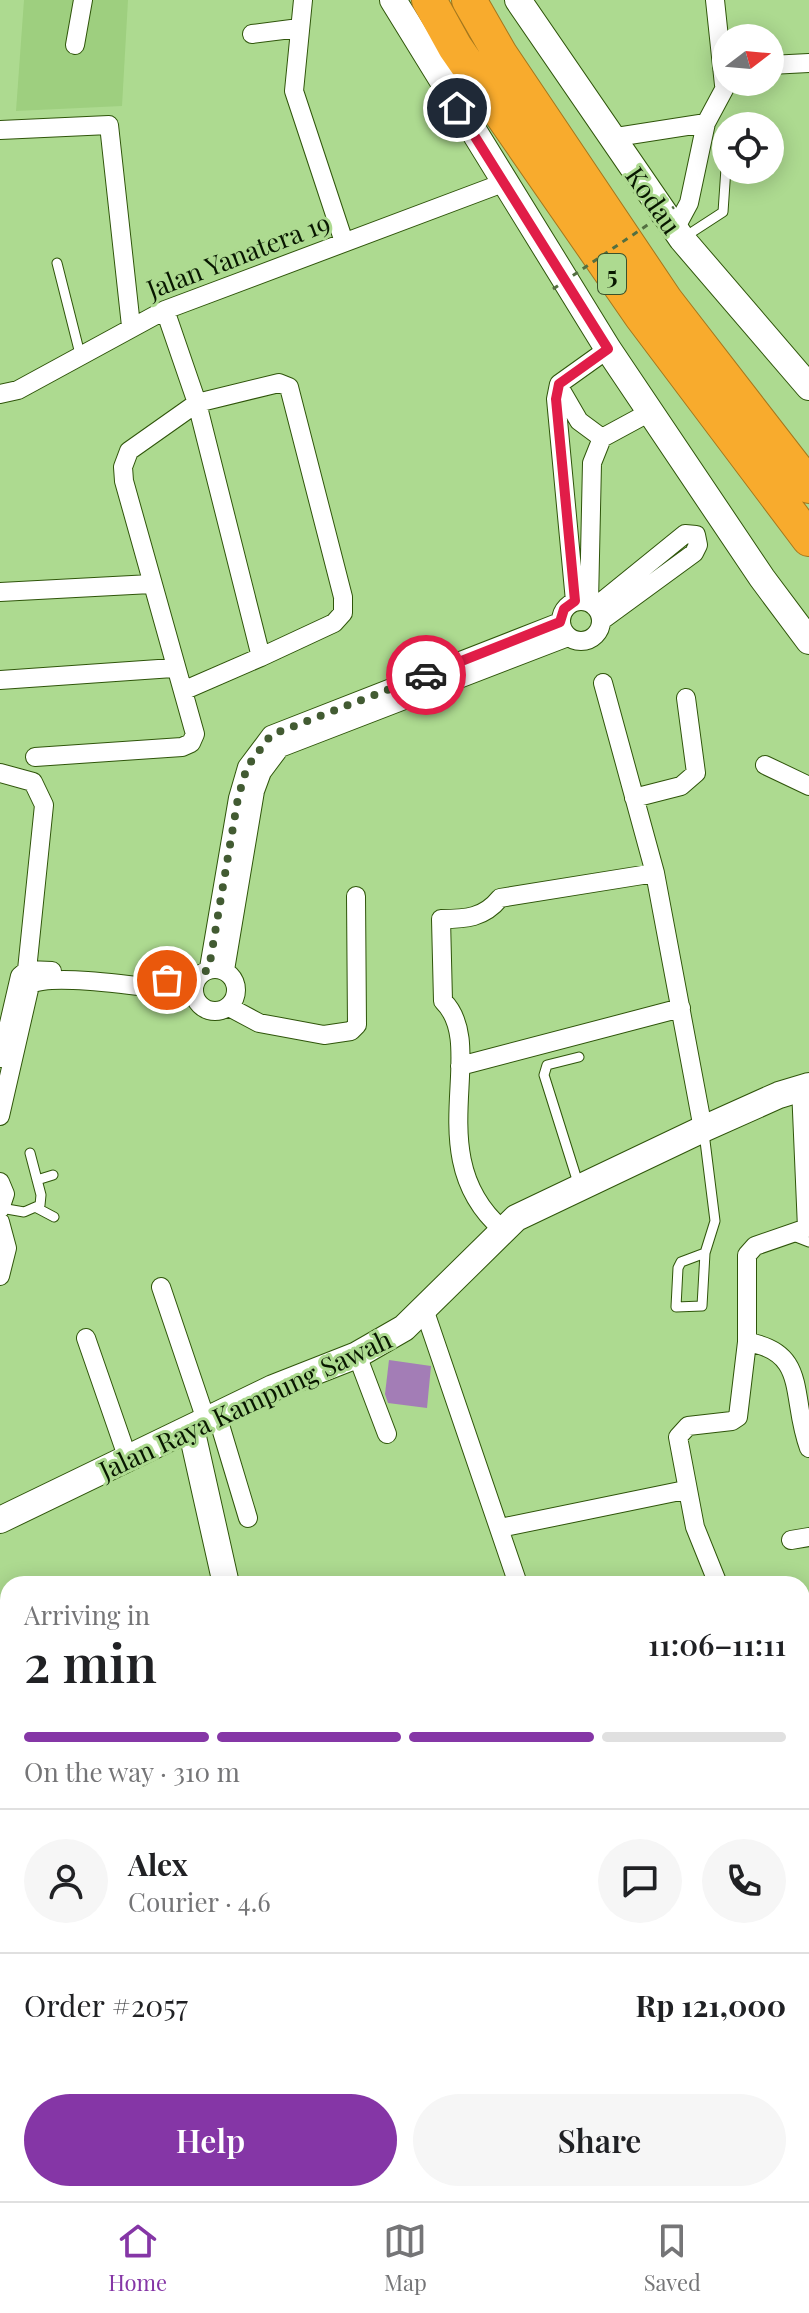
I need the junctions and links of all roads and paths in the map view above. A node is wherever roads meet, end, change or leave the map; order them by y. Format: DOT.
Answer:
graph roads {
  1 [pos="83,0"];
  2 [pos="303,0"];
  3 [pos="393,0"];
  4 [pos="429,0"];
  5 [pos="469,0"];
  6 [pos="518,0"];
  7 [pos="715,0"];
  8 [pos="718,24"];
  9 [pos="299,28"];
  10 [pos="252,34"];
  11 [pos="75,45"];
  12 [pos="809,63"];
  13 [pos="784,64"];
  14 [pos="720,96"];
  15 [pos="706,123"];
  16 [pos="0,130"];
  17 [pos="610,138"];
  18 [pos="503,183"];
  19 [pos="725,184"];
  20 [pos="677,225"];
  21 [pos="344,242"];
  22 [pos="57,263"];
  23 [pos="553,289"];
  24 [pos="165,310"];
  25 [pos="131,326"];
  26 [pos="608,349"];
  27 [pos="80,354"];
  28 [pos="559,384"];
  29 [pos="809,387"];
  30 [pos="0,394"];
  31 [pos="197,403"];
  32 [pos="650,412"];
  33 [pos="602,438"];
  34 [pos="564,480"];
  35 [pos="590,481"];
  36 [pos="809,486"];
  37 [pos="809,539"];
  38 [pos="151,584"];
  39 [pos="0,592"];
  40 [pos="590,608"];
  41 [pos="564,630"];
  42 [pos="809,641"];
  43 [pos="261,657"];
  44 [pos="173,668"];
  45 [pos="0,680"];
  46 [pos="603,683"];
  47 [pos="185,690"];
  48 [pos="686,698"];
  49 [pos="35,757"];
  50 [pos="765,765"];
  51 [pos="0,773"];
  52 [pos="809,786"];
  53 [pos="634,798"];
  54 [pos="655,873"];
  55 [pos="356,896"];
  56 [pos="217,969"];
  57 [pos="27,970"];
  58 [pos="194,988"];
  59 [pos="229,1007"];
  60 [pos="681,1008"];
  61 [pos="579,1057"];
  62 [pos="0,1061"];
  63 [pos="460,1066"];
  64 [pos="796,1090"];
  65 [pos="0,1116"];
  66 [pos="753,1120"];
  67 [pos="708,1136"];
  68 [pos="30,1153"];
  69 [pos="53,1175"];
  70 [pos="37,1180"];
  71 [pos="0,1182"];
  72 [pos="580,1189"];
  73 [pos="37,1208"];
  74 [pos="0,1209"];
  75 [pos="54,1217"];
  76 [pos="0,1222"];
  77 [pos="502,1229"];
  78 [pos="791,1235"];
  79 [pos="809,1242"];
  80 [pos="705,1253"];
  81 [pos="0,1276"];
  82 [pos="161,1287"];
  83 [pos="424,1309"];
  84 [pos="86,1338"];
  85 [pos="747,1342"];
  86 [pos="357,1355"];
  87 [pos="205,1421"];
  88 [pos="387,1434"];
  89 [pos="809,1448"];
  90 [pos="128,1459"];
  91 [pos="685,1490"];
  92 [pos="248,1518"];
  93 [pos="0,1520"];
  94 [pos="500,1528"];
  95 [pos="225,1576"];
  96 [pos="515,1576"];
  97 [pos="715,1576"];
  1 -- 11 [label="street"];
  2 -- 9 [label="street"];
  3 -- 18 [label="street"];
  4 -- 37 [label="highway, 5"];
  5 -- 36 [label="highway, 5"];
  6 -- 17 [label="street, Kodau"];
  7 -- 8 [label="street"];
  9 -- 10 [label="street"];
  9 -- 21 [label="street"];
  12 -- 13 [label="street"];
  14 -- 15 [label="street"];
  15 -- 17 [label="street"];
  15 -- 20 [label="street"];
  16 -- 25 [label="street"];
  17 -- 20 [label="street, Kodau"];
  18 -- 21 [label="street, Jalan Yanatera 19"];
  18 -- 26 [label="street"];
  19 -- 20 [label="lane"];
  20 -- 23 [label="path, bridge"];
  20 -- 29 [label="street, Kodau"];
  21 -- 24 [label="street, Jalan Yanatera 19"];
  22 -- 27 [label="lane"];
  24 -- 25 [label="street, Jalan Yanatera 19"];
  24 -- 31 [label="street"];
  25 -- 27 [label="street, Jalan Yanatera 19"];
  26 -- 28 [label="street"];
  26 -- 32 [label="street"];
  27 -- 30 [label="street, Jalan Yanatera 19"];
  28 -- 33 [label="street"];
  28 -- 34 [label="street"];
  31 -- 38 [label="street"];
  31 -- 43 [label="street"];
  31 -- 43 [label="street"];
  32 -- 33 [label="street"];
  32 -- 42 [label="street"];
  33 -- 35 [label="street"];
  34 -- 35 [label="street"];
  34 -- 40 [label="street"];
  35 -- 40 [label="street"];
  38 -- 39 [label="street"];
  38 -- 44 [label="street"];
  40 -- 40 [label="street"];
  40 -- 41 [label="street"];
  40 -- 41 [label="street"];
  41 -- 56 [label="street"];
  43 -- 47 [label="street"];
  44 -- 45 [label="street"];
  44 -- 47 [label="street"];
  46 -- 53 [label="street"];
  47 -- 49 [label="street"];
  48 -- 53 [label="street"];
  50 -- 52 [label="street"];
  51 -- 57 [label="street"];
  53 -- 54 [label="street"];
  54 -- 60 [label="street"];
  54 -- 63 [label="street"];
  55 -- 59 [label="street"];
  56 -- 58 [label="street"];
  56 -- 59 [label="street"];
  57 -- 58 [label="street"];
  57 -- 62 [label="street"];
  58 -- 59 [label="street"];
  58 -- 65 [label="street"];
  60 -- 63 [label="street"];
  60 -- 67 [label="street"];
  61 -- 72 [label="lane"];
  63 -- 77 [label="street"];
  64 -- 66 [label="lane"];
  64 -- 67 [label="street, Jalan Raya Kampung Sawah"];
  64 -- 78 [label="street"];
  67 -- 72 [label="street, Jalan Raya Kampung Sawah"];
  67 -- 80 [label="lane"];
  68 -- 70 [label="lane"];
  69 -- 70 [label="lane"];
  70 -- 73 [label="lane"];
  71 -- 74 [label="street"];
  72 -- 77 [label="street, Jalan Raya Kampung Sawah"];
  73 -- 74 [label="lane"];
  73 -- 75 [label="lane"];
  76 -- 81 [label="street"];
  77 -- 83 [label="street, Jalan Raya Kampung Sawah"];
  78 -- 79 [label="lane"];
  78 -- 85 [label="street"];
  80 -- 80 [label="lane"];
  82 -- 87 [label="street"];
  83 -- 86 [label="street, Jalan Raya Kampung Sawah"];
  83 -- 94 [label="street"];
  84 -- 90 [label="street"];
  85 -- 89 [label="street"];
  85 -- 91 [label="street"];
  86 -- 87 [label="street, Jalan Raya Kampung Sawah"];
  86 -- 88 [label="street"];
  87 -- 90 [label="street, Jalan Raya Kampung Sawah"];
  87 -- 92 [label="street"];
  87 -- 95 [label="street"];
  90 -- 93 [label="street, Jalan Raya Kampung Sawah"];
  91 -- 94 [label="street"];
  91 -- 97 [label="street"];
  94 -- 96 [label="street"];
}
